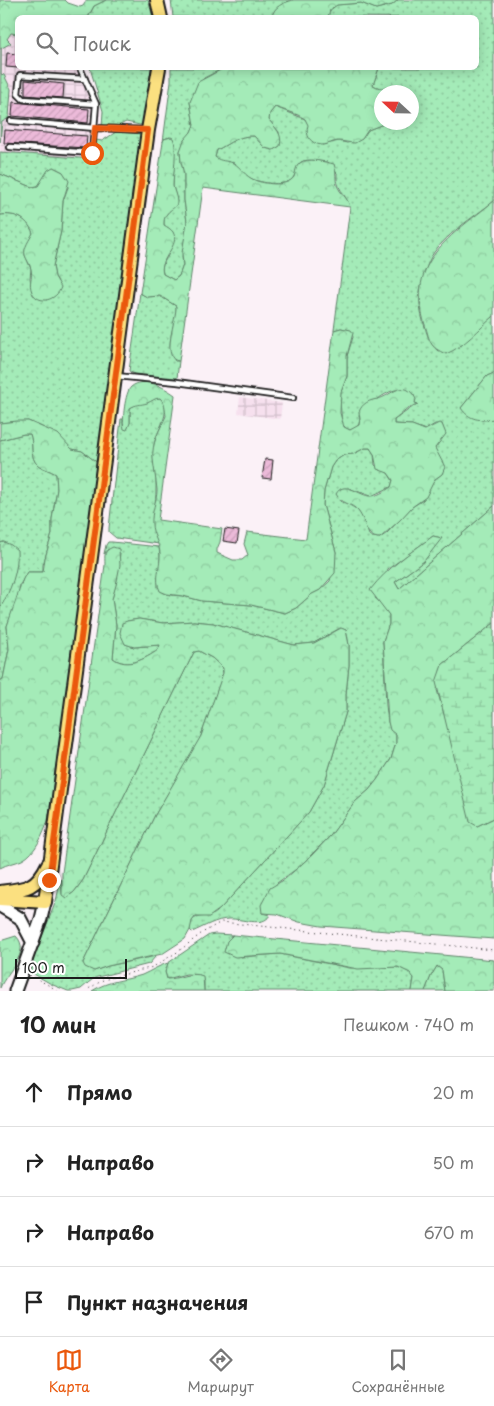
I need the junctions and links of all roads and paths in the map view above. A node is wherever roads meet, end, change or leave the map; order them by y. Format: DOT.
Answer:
graph roads {
  1 [pos="157,0"];
  2 [pos="160,15"];
  3 [pos="81,70"];
  4 [pos="159,70"];
  5 [pos="85,79"];
  6 [pos="96,104"];
  7 [pos="11,121"];
  8 [pos="95,128"];
  9 [pos="148,130"];
  10 [pos="10,147"];
  11 [pos="116,376"];
  12 [pos="293,398"];
  13 [pos="51,857"];
  14 [pos="0,892"];
  15 [pos="0,899"];
  16 [pos="45,902"];
  17 [pos="0,906"];
  18 [pos="33,943"];
  19 [pos="494,950"];
  20 [pos="23,971"];
  21 [pos="15,991"];
  22 [pos="59,991"];
  23 [pos="85,991"];
  1 -- 2 [label="main road"];
  3 -- 5 [label="lane"];
  4 -- 9 [label="main road"];
  5 -- 6 [label="lane"];
  5 -- 6 [label="lane"];
  6 -- 8 [label="lane"];
  7 -- 8 [label="lane"];
  8 -- 9 [label="lane"];
  8 -- 10 [label="lane"];
  9 -- 11 [label="main road"];
  11 -- 12 [label="lane"];
  11 -- 13 [label="main road"];
  13 -- 14 [label="main road"];
  13 -- 16 [label="main road"];
  15 -- 16 [label="main road"];
  16 -- 18 [label="main road"];
  17 -- 18 [label="main road"];
  18 -- 20 [label="main road"];
  19 -- 23 [label="path"];
  20 -- 21 [label="main road"];
  20 -- 22 [label="path"];
}
